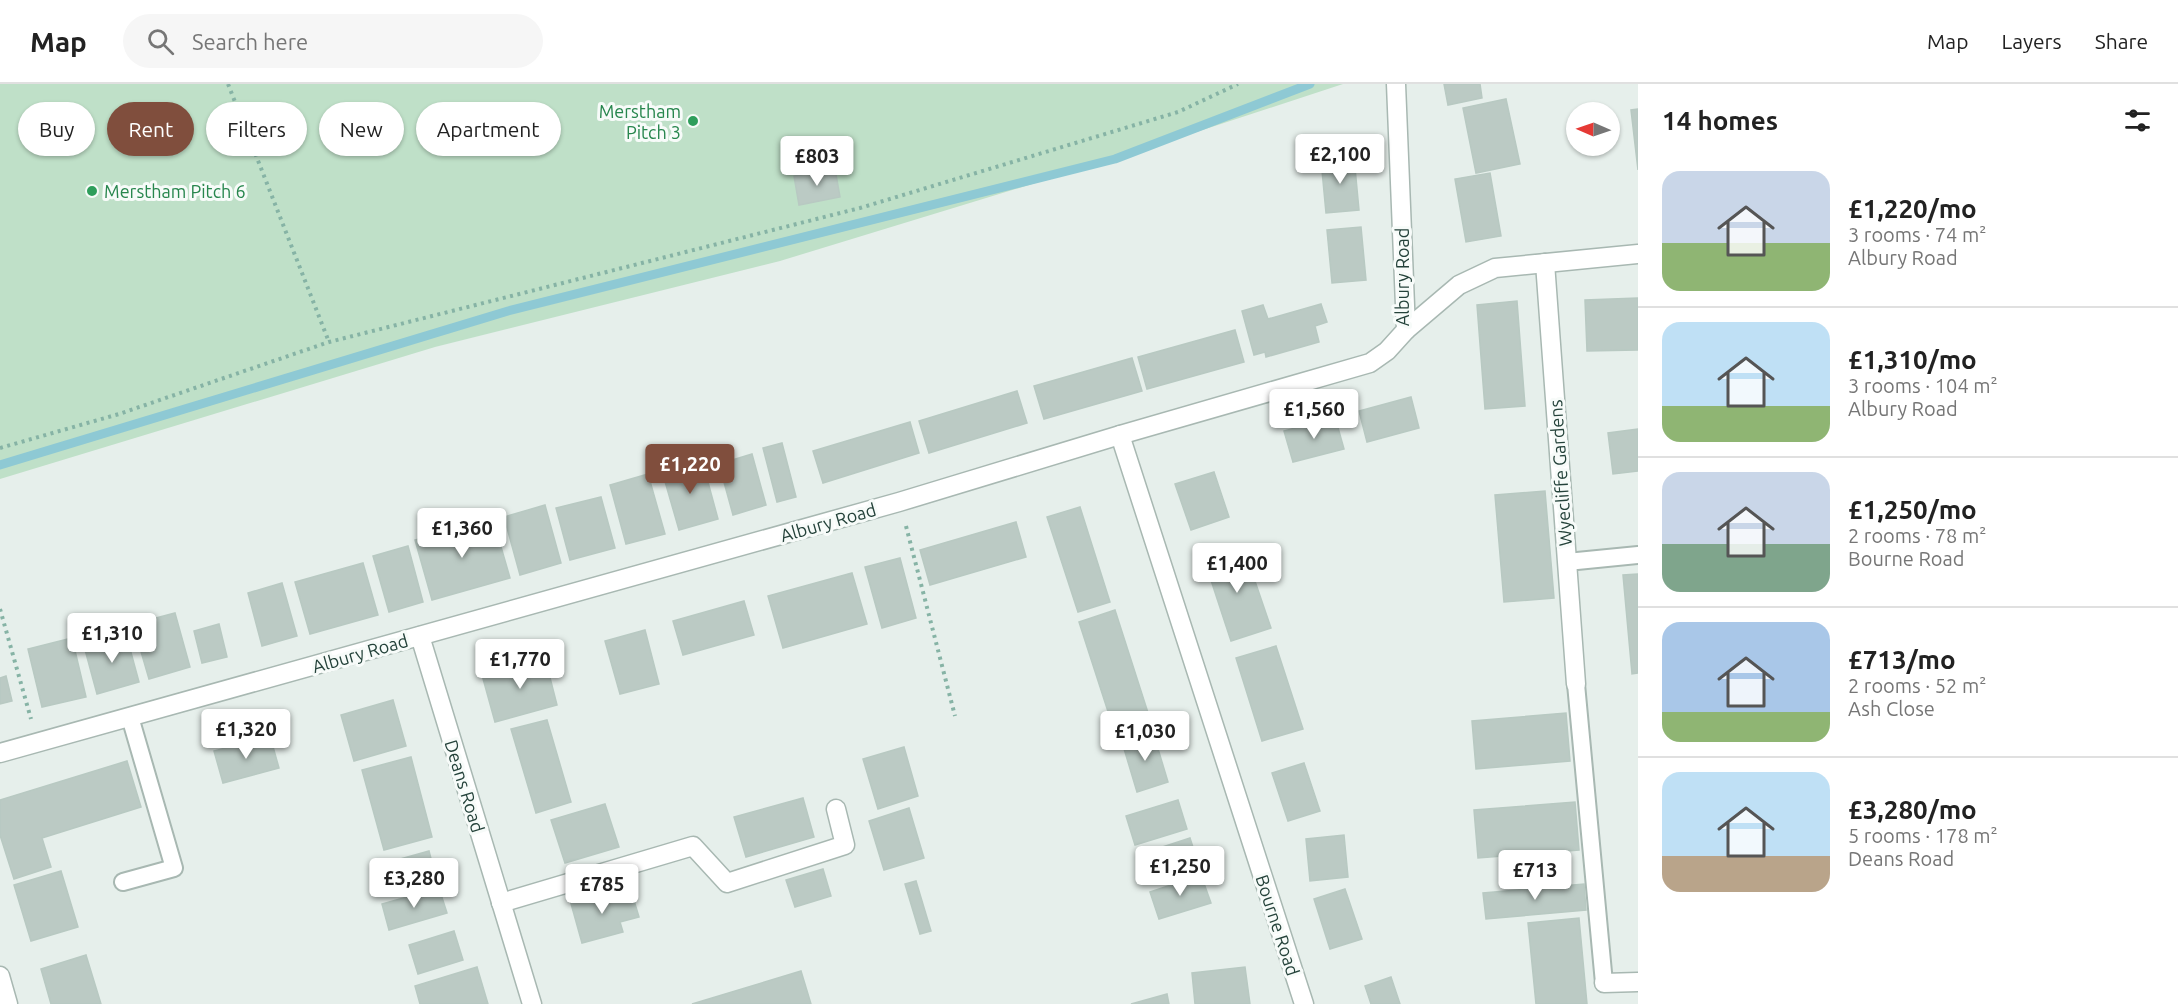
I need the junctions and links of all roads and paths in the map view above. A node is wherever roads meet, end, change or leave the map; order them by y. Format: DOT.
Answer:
graph roads {
  1 [pos="228,84"];
  2 [pos="1238,84"];
  3 [pos="1396,84"];
  4 [pos="1638,254"];
  5 [pos="1545,263"];
  6 [pos="1406,330"];
  7 [pos="329,342"];
  8 [pos="1120,435"];
  9 [pos="0,448"];
  10 [pos="900,502"];
  11 [pos="1638,555"];
  12 [pos="1567,562"];
  13 [pos="0,609"];
  14 [pos="420,636"];
  15 [pos="1576,684"];
  16 [pos="955,716"];
  17 [pos="130,717"];
  18 [pos="37,743"];
  19 [pos="0,753"];
  20 [pos="836,809"];
  21 [pos="123,882"];
  22 [pos="501,903"];
  23 [pos="0,976"];
  24 [pos="1638,982"];
  25 [pos="1604,983"];
  26 [pos="8,1004"];
  27 [pos="532,1004"];
  28 [pos="1304,1004"];
  1 -- 7 [label="path"];
  2 -- 7 [label="path"];
  3 -- 6 [label="street, Albury Road"];
  4 -- 5 [label="street"];
  5 -- 6 [label="street"];
  5 -- 12 [label="street, Wyecliffe Gardens"];
  6 -- 8 [label="street, Albury Road"];
  7 -- 9 [label="path"];
  8 -- 10 [label="street, Albury Road"];
  8 -- 28 [label="street, Bourne Road"];
  10 -- 14 [label="street, Albury Road"];
  10 -- 16 [label="path"];
  11 -- 12 [label="lane"];
  12 -- 15 [label="street, Wyecliffe Gardens"];
  13 -- 18 [label="path"];
  14 -- 17 [label="street, Albury Road"];
  14 -- 22 [label="street, Deans Road"];
  15 -- 25 [label="lane"];
  17 -- 18 [label="street, Albury Road"];
  17 -- 21 [label="lane"];
  18 -- 19 [label="street, Albury Road"];
  20 -- 22 [label="street"];
  22 -- 27 [label="street, Deans Road"];
  23 -- 26 [label="street"];
  24 -- 25 [label="street"];
}
